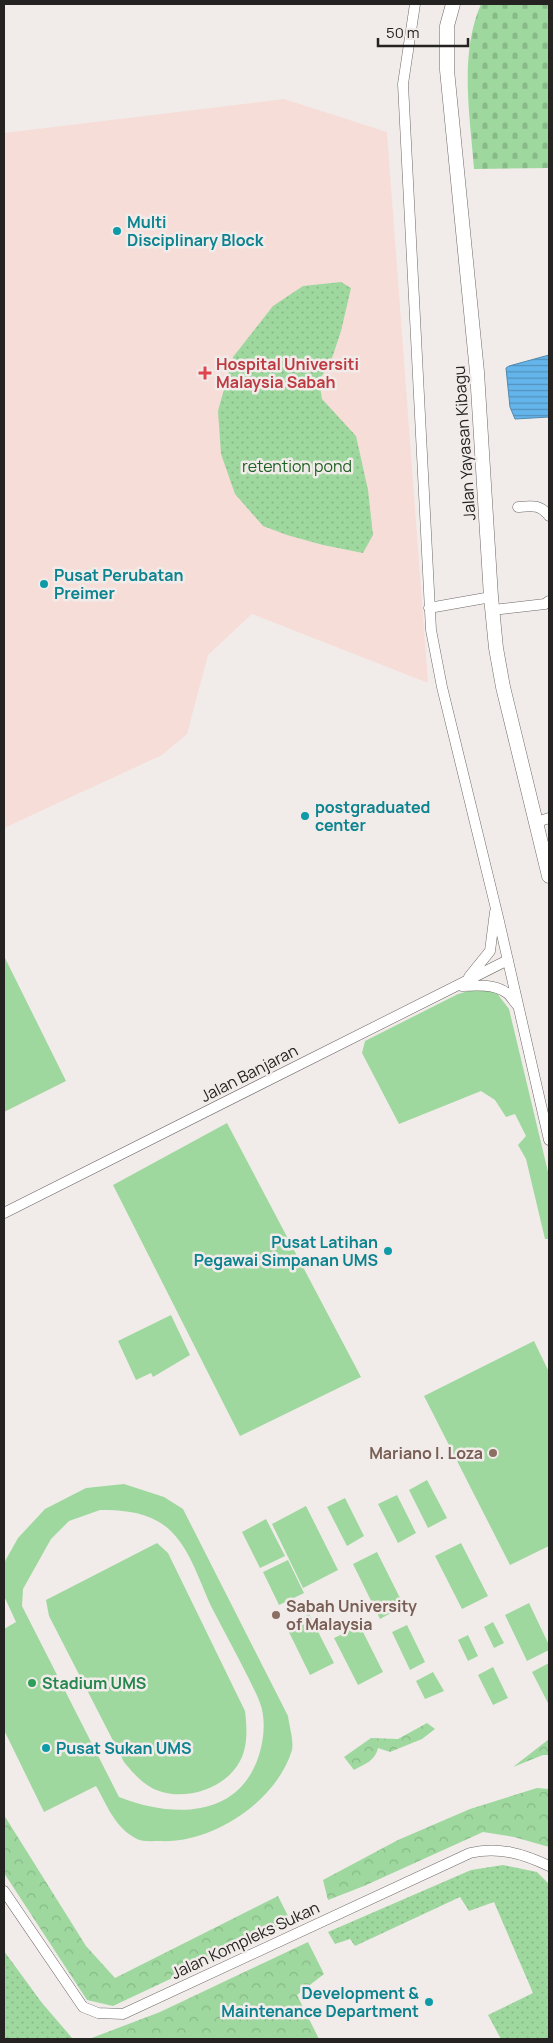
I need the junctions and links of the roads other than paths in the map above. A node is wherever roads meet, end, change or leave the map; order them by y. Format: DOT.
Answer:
graph roads {
  1 [pos="415,4"];
  2 [pos="453,4"];
  3 [pos="518,507"];
  4 [pos="549,516"];
  5 [pos="549,601"];
  6 [pos="492,603"];
  7 [pos="429,608"];
  8 [pos="543,820"];
  9 [pos="549,876"];
  10 [pos="496,908"];
  11 [pos="508,960"];
  12 [pos="456,986"];
  13 [pos="518,1007"];
  14 [pos="549,1140"];
  15 [pos="4,1212"];
  16 [pos="549,1866"];
  17 [pos="4,1891"];
  1 -- 7 [label="street"];
  2 -- 6 [label="street, Jalan Yayasan Kibagu"];
  3 -- 4 [label="street"];
  5 -- 6 [label="street"];
  6 -- 7 [label="street"];
  6 -- 8 [label="street, Jalan Yayasan Kibagu"];
  7 -- 10 [label="street"];
  8 -- 9 [label="street, Jalan Yayasan Kibagu"];
  10 -- 11 [label="street"];
  10 -- 12 [label="street"];
  11 -- 12 [label="street, Jalan Banjaran"];
  11 -- 13 [label="street"];
  12 -- 13 [label="street"];
  12 -- 15 [label="street, Jalan Banjaran"];
  13 -- 14 [label="street"];
  16 -- 17 [label="street, Jalan Kompleks Sukan"];
}
